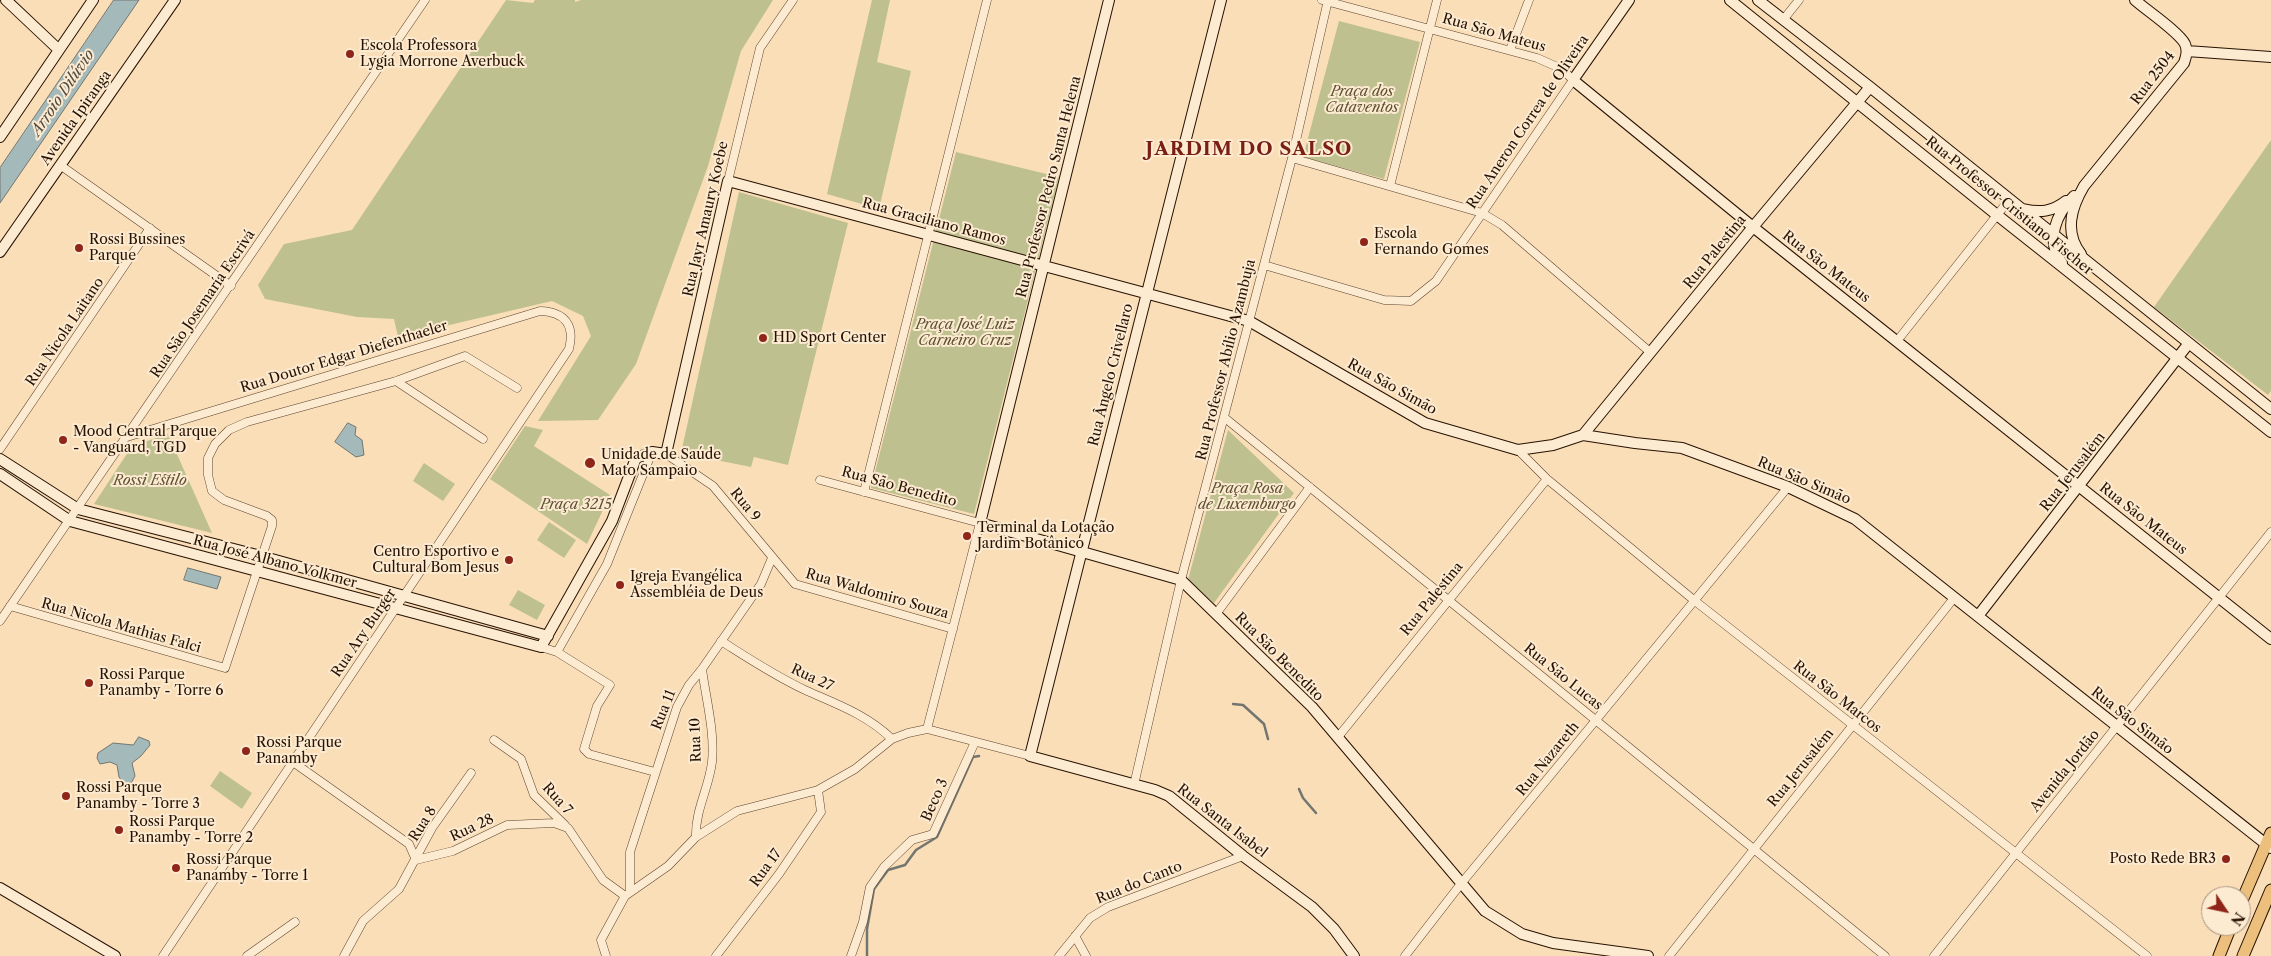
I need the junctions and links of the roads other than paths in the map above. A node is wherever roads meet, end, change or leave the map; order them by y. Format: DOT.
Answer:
graph roads {
  1 [pos="6,0"];
  2 [pos="92,0"];
  3 [pos="174,0"];
  4 [pos="425,0"];
  5 [pos="793,0"];
  6 [pos="987,0"];
  7 [pos="1110,0"];
  8 [pos="1221,0"];
  9 [pos="1326,0"];
  10 [pos="1437,0"];
  11 [pos="1529,0"];
  12 [pos="1629,0"];
  13 [pos="1730,0"];
  14 [pos="1758,0"];
  15 [pos="1799,0"];
  16 [pos="2135,0"];
  17 [pos="1783,20"];
  18 [pos="1429,28"];
  19 [pos="59,50"];
  20 [pos="1510,50"];
  21 [pos="2187,51"];
  22 [pos="2271,57"];
  23 [pos="1573,80"];
  24 [pos="1870,87"];
  25 [pos="1858,102"];
  26 [pos="0,137"];
  27 [pos="1292,158"];
  28 [pos="60,165"];
  29 [pos="728,181"];
  30 [pos="1390,186"];
  31 [pos="2084,186"];
  32 [pos="2009,200"];
  33 [pos="2020,208"];
  34 [pos="1482,214"];
  35 [pos="1997,215"];
  36 [pos="1753,227"];
  37 [pos="150,228"];
  38 [pos="929,234"];
  39 [pos="2054,235"];
  40 [pos="0,252"];
  41 [pos="2086,260"];
  42 [pos="1264,265"];
  43 [pos="1044,266"];
  44 [pos="2066,270"];
  45 [pos="231,286"];
  46 [pos="1145,293"];
  47 [pos="566,320"];
  48 [pos="1249,321"];
  49 [pos="1897,341"];
  50 [pos="2190,344"];
  51 [pos="1650,352"];
  52 [pos="2179,358"];
  53 [pos="396,381"];
  54 [pos="517,388"];
  55 [pos="2271,409"];
  56 [pos="1225,418"];
  57 [pos="2271,432"];
  58 [pos="1583,435"];
  59 [pos="127,437"];
  60 [pos="482,439"];
  61 [pos="0,450"];
  62 [pos="1518,450"];
  63 [pos="652,452"];
  64 [pos="666,454"];
  65 [pos="0,458"];
  66 [pos="0,474"];
  67 [pos="1547,479"];
  68 [pos="820,480"];
  69 [pos="2079,486"];
  70 [pos="1310,487"];
  71 [pos="1788,487"];
  72 [pos="864,492"];
  73 [pos="78,509"];
  74 [pos="70,520"];
  75 [pos="980,523"];
  76 [pos="2271,532"];
  77 [pos="185,536"];
  78 [pos="181,551"];
  79 [pos="1081,551"];
  80 [pos="261,556"];
  81 [pos="772,558"];
  82 [pos="257,572"];
  83 [pos="1182,580"];
  84 [pos="795,584"];
  85 [pos="403,597"];
  86 [pos="2219,597"];
  87 [pos="1954,598"];
  88 [pos="1449,600"];
  89 [pos="1695,600"];
  90 [pos="10,606"];
  91 [pos="395,608"];
  92 [pos="1216,614"];
  93 [pos="1978,616"];
  94 [pos="0,621"];
  95 [pos="953,628"];
  96 [pos="548,636"];
  97 [pos="2271,639"];
  98 [pos="721,642"];
  99 [pos="541,647"];
  100 [pos="557,652"];
  101 [pos="702,670"];
  102 [pos="1596,720"];
  103 [pos="1853,725"];
  104 [pos="2116,727"];
  105 [pos="927,729"];
  106 [pos="1338,737"];
  107 [pos="892,738"];
  108 [pos="494,740"];
  109 [pos="974,742"];
  110 [pos="1030,756"];
  111 [pos="293,762"];
  112 [pos="655,772"];
  113 [pos="471,773"];
  114 [pos="1134,785"];
  115 [pos="818,790"];
  116 [pos="568,828"];
  117 [pos="2271,833"];
  118 [pos="696,837"];
  119 [pos="2268,846"];
  120 [pos="1754,849"];
  121 [pos="2016,853"];
  122 [pos="1243,856"];
  123 [pos="416,860"];
  124 [pos="1460,885"];
  125 [pos="2249,886"];
  126 [pos="0,888"];
  127 [pos="2271,890"];
  128 [pos="628,894"];
  129 [pos="295,922"];
  130 [pos="1075,936"];
  131 [pos="2227,936"];
  132 [pos="115,956"];
  133 [pos="163,956"];
  134 [pos="247,956"];
  135 [pos="344,956"];
  136 [pos="606,956"];
  137 [pos="716,956"];
  138 [pos="851,956"];
  139 [pos="1059,956"];
  140 [pos="1086,956"];
  141 [pos="1354,956"];
  142 [pos="1405,956"];
  143 [pos="1648,956"];
  144 [pos="1669,956"];
  145 [pos="1885,956"];
  146 [pos="1934,956"];
  147 [pos="2147,956"];
  148 [pos="2218,956"];
  149 [pos="2243,956"];
  1 -- 19 [label="street"];
  2 -- 19 [label="street"];
  3 -- 28 [label="street, Avenida Ipiranga"];
  4 -- 45 [label="street, Rua São Josemaría Escrivá"];
  5 -- 29 [label="street, Rua Jayr Amaury Koebe"];
  6 -- 38 [label="street"];
  7 -- 43 [label="street, Rua Professor Pedro Santa Helena"];
  8 -- 46 [label="street, Rua Ângelo Crivellaro"];
  9 -- 18 [label="street, Rua São Mateus"];
  9 -- 27 [label="street, Rua Professor Abílio Azambuja"];
  10 -- 18 [label="street"];
  11 -- 20 [label="street"];
  12 -- 23 [label="street, Rua Aneron Correa de Oliveira"];
  13 -- 25 [label="street, Rua Professor Cristiano Fischer"];
  14 -- 17 [label="street, Rua Professor Cristiano Fischer"];
  15 -- 17 [label="street"];
  16 -- 21 [label="street"];
  17 -- 24 [label="street, Rua Professor Cristiano Fischer"];
  18 -- 20 [label="street, Rua São Mateus"];
  18 -- 30 [label="street"];
  19 -- 26 [label="street"];
  20 -- 23 [label="street, Rua São Mateus"];
  21 -- 22 [label="street, Rua 2504"];
  21 -- 31 [label="street, Rua 2504"];
  23 -- 34 [label="street, Rua Aneron Correa de Oliveira"];
  23 -- 36 [label="street, Rua São Mateus"];
  24 -- 25 [label="street, Rua Palestina"];
  24 -- 32 [label="street, Rua Professor Cristiano Fischer"];
  25 -- 35 [label="street, Rua Professor Cristiano Fischer"];
  25 -- 36 [label="street, Rua Palestina"];
  27 -- 30 [label="street"];
  27 -- 42 [label="street, Rua Professor Abílio Azambuja"];
  28 -- 37 [label="street"];
  28 -- 40 [label="street, Avenida Ipiranga"];
  29 -- 38 [label="street, Rua Graciliano Ramos"];
  29 -- 64 [label="street, Rua Jayr Amaury Koebe"];
  30 -- 34 [label="street"];
  31 -- 33 [label="street, Rua 2504"];
  31 -- 39 [label="street"];
  31 -- 41 [label="street, Rua 2504"];
  32 -- 33 [label="street, Rua Professor Cristiano Fischer"];
  32 -- 35 [label="street"];
  33 -- 39 [label="street, Rua Professor Cristiano Fischer"];
  34 -- 42 [label="street, Rua Aneron Correa de Oliveira"];
  34 -- 51 [label="street"];
  35 -- 44 [label="street, Rua Professor Cristiano Fischer"];
  35 -- 49 [label="street"];
  36 -- 49 [label="street, Rua São Mateus"];
  36 -- 51 [label="street, Rua Palestina"];
  37 -- 45 [label="street"];
  37 -- 61 [label="street, Rua Nicola Laitano"];
  38 -- 43 [label="street, Rua Graciliano Ramos"];
  38 -- 72 [label="street"];
  39 -- 41 [label="street, Rua Professor Cristiano Fischer"];
  39 -- 44 [label="street"];
  41 -- 50 [label="street, Rua Professor Cristiano Fischer"];
  42 -- 48 [label="street, Rua Professor Abílio Azambuja"];
  43 -- 46 [label="street, Rua Graciliano Ramos"];
  43 -- 75 [label="street, Rua Professor Pedro Santa Helena"];
  44 -- 52 [label="street, Rua Professor Cristiano Fischer"];
  45 -- 59 [label="street, Rua São Josemaría Escrivá"];
  46 -- 48 [label="street, Rua Graciliano Ramos"];
  46 -- 79 [label="street, Rua Ângelo Crivellaro"];
  47 -- 59 [label="street, Rua Doutor Edgar Diefenthaeler"];
  47 -- 85 [label="street, Rua Ary Burger"];
  48 -- 56 [label="street, Rua Professor Abílio Azambuja"];
  48 -- 62 [label="street, Rua São Simão"];
  49 -- 69 [label="street, Rua São Mateus"];
  50 -- 52 [label="street, Rua Jerusalém"];
  50 -- 55 [label="street, Rua Professor Cristiano Fischer"];
  51 -- 58 [label="street, Rua Palestina"];
  52 -- 57 [label="street, Rua Professor Cristiano Fischer"];
  52 -- 69 [label="street, Rua Jerusalém"];
  53 -- 54 [label="street"];
  53 -- 60 [label="street"];
  53 -- 80 [label="street"];
  56 -- 70 [label="street, Rua São Lucas"];
  56 -- 83 [label="street, Rua Professor Abílio Azambuja"];
  58 -- 62 [label="street, Rua São Simão"];
  58 -- 71 [label="street, Rua São Simão"];
  59 -- 73 [label="street, Rua São Josemaría Escrivá"];
  62 -- 67 [label="street, Rua São Marcos"];
  63 -- 64 [label="street"];
  63 -- 96 [label="street"];
  63 -- 100 [label="street"];
  64 -- 81 [label="street, Rua 9"];
  65 -- 73 [label="street, Rua José Albano Volkmer"];
  66 -- 74 [label="street, Rua José Albano Volkmer"];
  67 -- 88 [label="street, Rua Palestina"];
  67 -- 89 [label="street, Rua São Marcos"];
  68 -- 72 [label="street, Rua São Benedito"];
  69 -- 86 [label="street, Rua São Mateus"];
  69 -- 93 [label="street, Rua Jerusalém"];
  70 -- 88 [label="street, Rua São Lucas"];
  70 -- 92 [label="street"];
  71 -- 87 [label="street, Rua São Simão"];
  71 -- 89 [label="street, Rua Nazareth"];
  72 -- 75 [label="street, Rua São Benedito"];
  73 -- 74 [label="street, Rua São Josemaría Escrivá"];
  73 -- 77 [label="street, Rua José Albano Volkmer"];
  74 -- 78 [label="street, Rua José Albano Volkmer"];
  74 -- 90 [label="street, Rua São Josemaría Escrivá"];
  75 -- 79 [label="street, Rua São Benedito"];
  75 -- 95 [label="street, Rua Professor Pedro Santa Helena"];
  76 -- 86 [label="street, Avenida Jordão"];
  77 -- 78 [label="street"];
  77 -- 80 [label="street, Rua José Albano Volkmer"];
  78 -- 82 [label="street, Rua José Albano Volkmer"];
  79 -- 83 [label="street, Rua São Benedito"];
  79 -- 110 [label="street, Rua Ângelo Crivellaro"];
  80 -- 82 [label="street"];
  80 -- 85 [label="street, Rua José Albano Volkmer"];
  81 -- 84 [label="street, Rua 9"];
  81 -- 98 [label="street, Rua 11"];
  82 -- 90 [label="street, Rua Nicola Mathias Falci"];
  82 -- 91 [label="street, Rua José Albano Volkmer"];
  83 -- 92 [label="street, Rua São Benedito"];
  83 -- 114 [label="street, Rua Professor Abílio Azambuja"];
  84 -- 95 [label="street, Rua Waldomiro Souza"];
  85 -- 91 [label="street, Rua Ary Burger"];
  85 -- 96 [label="street, Rua José Albano Volkmer"];
  86 -- 97 [label="street, Rua São Mateus"];
  86 -- 104 [label="street, Avenida Jordão"];
  87 -- 93 [label="street, Rua São Simão"];
  87 -- 103 [label="street, Rua Jerusalém"];
  88 -- 102 [label="street, Rua São Lucas"];
  88 -- 106 [label="street, Rua Palestina"];
  89 -- 102 [label="street, Rua Nazareth"];
  89 -- 103 [label="street, Rua São Marcos"];
  90 -- 94 [label="street, Rua São Josemaría Escrivá"];
  91 -- 99 [label="street, Rua José Albano Volkmer"];
  91 -- 111 [label="street, Rua Ary Burger"];
  92 -- 106 [label="street, Rua São Benedito"];
  93 -- 104 [label="street, Rua São Simão"];
  95 -- 105 [label="street, Rua Professor Pedro Santa Helena"];
  96 -- 99 [label="street"];
  98 -- 101 [label="street, Rua 11"];
  98 -- 107 [label="street, Rua 27"];
  99 -- 100 [label="street"];
  100 -- 112 [label="street"];
  101 -- 112 [label="street, Rua 11"];
  101 -- 118 [label="street, Rua 10"];
  102 -- 120 [label="street, Rua São Lucas"];
  102 -- 124 [label="street, Rua Nazareth"];
  103 -- 120 [label="street, Rua Jerusalém"];
  103 -- 121 [label="street, Rua São Marcos"];
  104 -- 119 [label="street, Rua São Simão"];
  104 -- 121 [label="street, Avenida Jordão"];
  105 -- 107 [label="street"];
  105 -- 109 [label="street, Rua Santa Isabel"];
  106 -- 124 [label="street, Rua São Benedito"];
  107 -- 115 [label="street"];
  108 -- 116 [label="street, Rua 7"];
  109 -- 110 [label="street, Rua Santa Isabel"];
  109 -- 138 [label="street, Beco 3"];
  110 -- 114 [label="street, Rua Santa Isabel"];
  111 -- 123 [label="street"];
  111 -- 133 [label="street, Rua Ary Burger"];
  112 -- 128 [label="street, Rua 11"];
  113 -- 123 [label="street, Rua 8"];
  114 -- 122 [label="street, Rua Santa Isabel"];
  115 -- 118 [label="street"];
  115 -- 137 [label="street, Rua 17"];
  116 -- 123 [label="street, Rua 28"];
  116 -- 128 [label="street"];
  117 -- 119 [label="main road"];
  118 -- 128 [label="street"];
  119 -- 125 [label="main road"];
  120 -- 144 [label="street, Rua Jerusalém"];
  120 -- 145 [label="street, Rua São Lucas"];
  121 -- 146 [label="street, Avenida Jordão"];
  121 -- 147 [label="street, Rua São Marcos"];
  122 -- 130 [label="street, Rua do Canto"];
  122 -- 141 [label="street, Rua Santa Isabel"];
  123 -- 135 [label="street, Rua 8"];
  124 -- 142 [label="street, Rua Nazareth"];
  124 -- 143 [label="street, Rua São Benedito"];
  126 -- 132 [label="street"];
  127 -- 149 [label="main road"];
  128 -- 136 [label="street"];
  129 -- 134 [label="street"];
  130 -- 139 [label="street, Rua do Canto"];
  130 -- 140 [label="street"];
  131 -- 148 [label="main road"];
}
